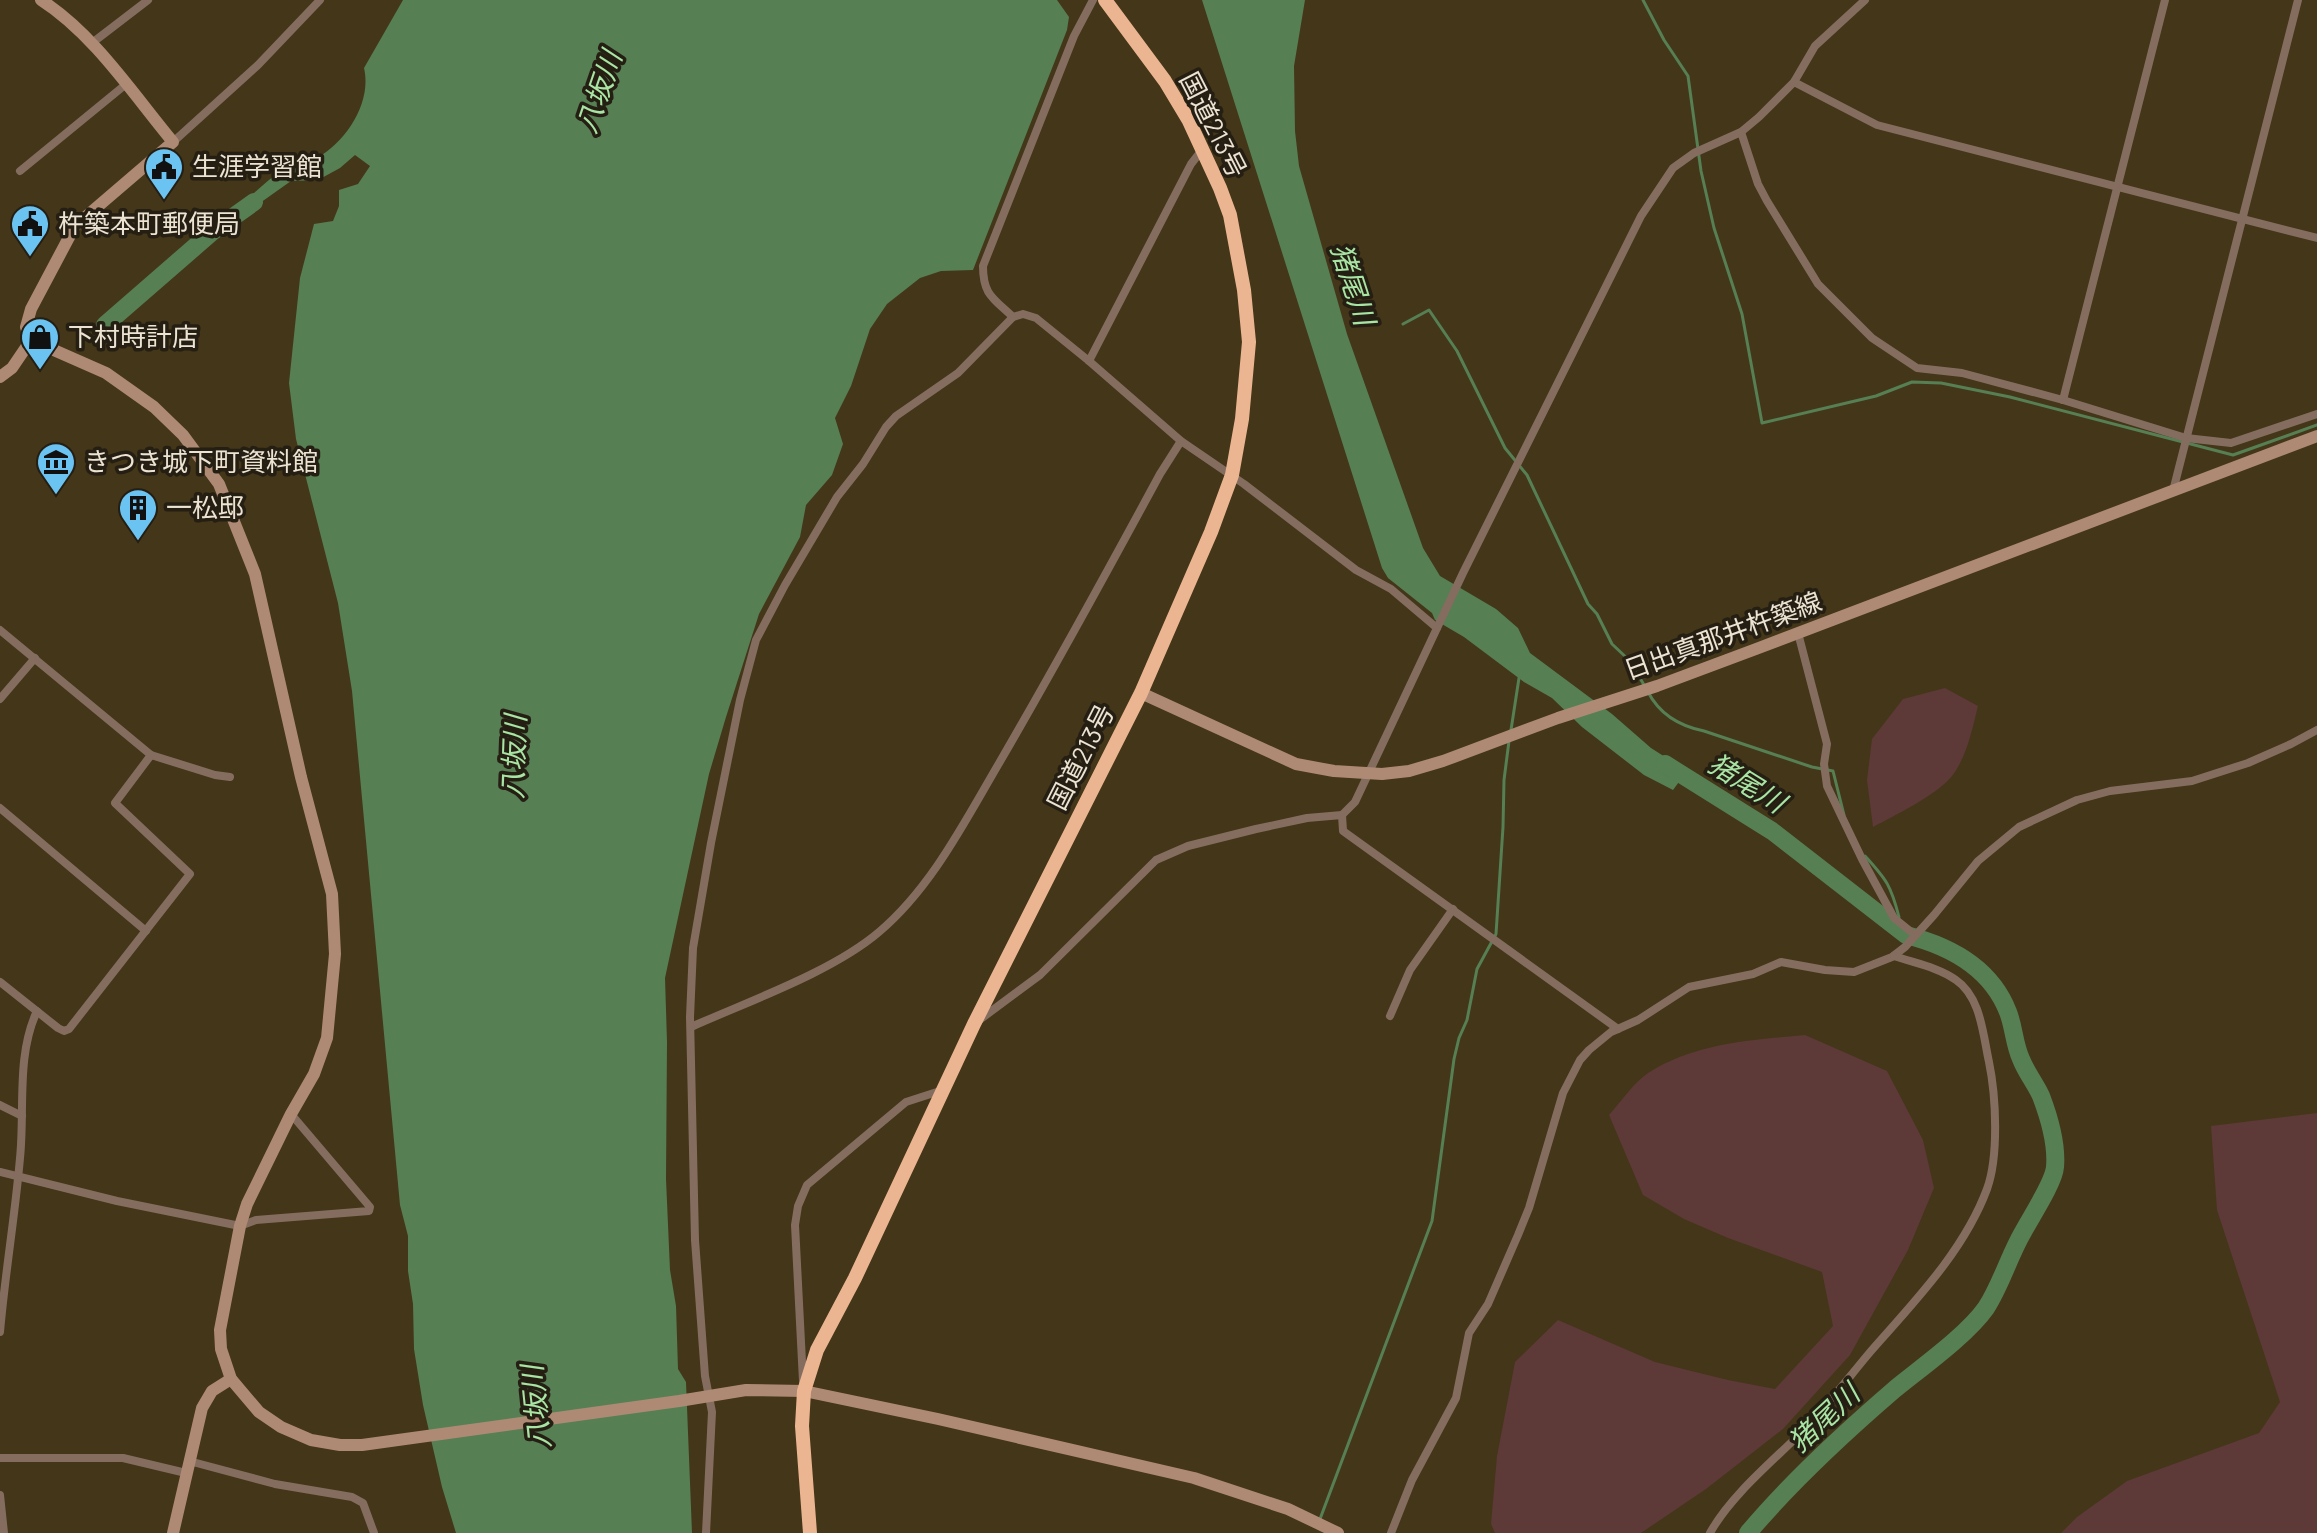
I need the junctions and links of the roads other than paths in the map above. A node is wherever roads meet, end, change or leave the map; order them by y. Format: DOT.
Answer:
graph roads {
  1 [pos="41,0"];
  2 [pos="148,0"];
  3 [pos="320,0"];
  4 [pos="1093,0"];
  5 [pos="1105,0"];
  6 [pos="1865,0"];
  7 [pos="2165,0"];
  8 [pos="2298,0"];
  9 [pos="92,43"];
  10 [pos="1794,82"];
  11 [pos="125,85"];
  12 [pos="1741,132"];
  13 [pos="173,142"];
  14 [pos="1203,149"];
  15 [pos="20,171"];
  16 [pos="2119,187"];
  17 [pos="2242,219"];
  18 [pos="2317,238"];
  19 [pos="1013,317"];
  20 [pos="31,340"];
  21 [pos="1089,361"];
  22 [pos="0,377"];
  23 [pos="2063,400"];
  24 [pos="2317,414"];
  25 [pos="2317,436"];
  26 [pos="2186,438"];
  27 [pos="1181,441"];
  28 [pos="1232,475"];
  29 [pos="2173,491"];
  30 [pos="1437,628"];
  31 [pos="0,630"];
  32 [pos="1798,633"];
  33 [pos="35,658"];
  34 [pos="1141,693"];
  35 [pos="0,699"];
  36 [pos="2317,730"];
  37 [pos="151,755"];
  38 [pos="1367,773"];
  39 [pos="230,777"];
  40 [pos="0,808"];
  41 [pos="1342,815"];
  42 [pos="1453,909"];
  43 [pos="146,931"];
  44 [pos="1915,935"];
  45 [pos="1894,956"];
  46 [pos="0,982"];
  47 [pos="37,1011"];
  48 [pos="1390,1016"];
  49 [pos="974,1024"];
  50 [pos="691,1027"];
  51 [pos="1618,1029"];
  52 [pos="944,1090"];
  53 [pos="0,1105"];
  54 [pos="291,1114"];
  55 [pos="22,1116"];
  56 [pos="0,1172"];
  57 [pos="18,1178"];
  58 [pos="240,1226"];
  59 [pos="0,1332"];
  60 [pos="231,1379"];
  61 [pos="804,1391"];
  62 [pos="709,1396"];
  63 [pos="0,1458"];
  64 [pos="187,1467"];
  65 [pos="0,1495"];
  66 [pos="4,1533"];
  67 [pos="173,1533"];
  68 [pos="374,1533"];
  69 [pos="706,1533"];
  70 [pos="810,1533"];
  71 [pos="1338,1533"];
  72 [pos="1391,1533"];
  73 [pos="1710,1533"];
  1 -- 9 [label="street"];
  2 -- 9 [label="street"];
  3 -- 13 [label="street"];
  4 -- 19 [label="street"];
  5 -- 14 [label="highway, 国道213号"];
  6 -- 10 [label="street"];
  7 -- 16 [label="street"];
  8 -- 17 [label="street"];
  9 -- 11 [label="street"];
  10 -- 12 [label="street"];
  10 -- 16 [label="street"];
  11 -- 13 [label="street"];
  11 -- 15 [label="street"];
  12 -- 23 [label="street"];
  12 -- 30 [label="street"];
  13 -- 20 [label="street"];
  14 -- 21 [label="street"];
  14 -- 28 [label="highway, 国道213号"];
  16 -- 17 [label="street"];
  16 -- 23 [label="street"];
  17 -- 18 [label="street"];
  17 -- 26 [label="street"];
  19 -- 21 [label="street"];
  19 -- 50 [label="street"];
  20 -- 22 [label="street"];
  20 -- 54 [label="street"];
  21 -- 27 [label="street"];
  23 -- 26 [label="street"];
  24 -- 26 [label="street"];
  25 -- 29 [label="street, 日出真那井杵築線"];
  26 -- 29 [label="street"];
  27 -- 28 [label="street"];
  27 -- 50 [label="street"];
  28 -- 30 [label="street"];
  28 -- 34 [label="highway, 国道213号"];
  29 -- 32 [label="street, 日出真那井杵築線"];
  30 -- 38 [label="street"];
  31 -- 33 [label="street"];
  32 -- 38 [label="street, 日出真那井杵築線"];
  32 -- 44 [label="street"];
  33 -- 35 [label="street"];
  33 -- 37 [label="street"];
  34 -- 38 [label="street, 日出真那井杵築線"];
  34 -- 49 [label="highway, 国道213号"];
  36 -- 44 [label="street"];
  37 -- 39 [label="street"];
  37 -- 43 [label="street"];
  38 -- 41 [label="street"];
  40 -- 43 [label="street"];
  41 -- 42 [label="street"];
  41 -- 49 [label="street"];
  42 -- 48 [label="street"];
  42 -- 51 [label="street"];
  43 -- 47 [label="street"];
  44 -- 45 [label="street"];
  45 -- 51 [label="street"];
  45 -- 73 [label="street"];
  46 -- 47 [label="street"];
  47 -- 55 [label="street"];
  49 -- 52 [label="highway, 国道213号"];
  50 -- 62 [label="street"];
  51 -- 72 [label="street"];
  52 -- 61 [label="highway, 国道213号"];
  52 -- 61 [label="street"];
  53 -- 55 [label="street"];
  54 -- 58 [label="street"];
  54 -- 58 [label="street"];
  55 -- 57 [label="street"];
  56 -- 57 [label="street"];
  57 -- 58 [label="street"];
  57 -- 59 [label="street"];
  58 -- 60 [label="street"];
  60 -- 62 [label="street"];
  60 -- 64 [label="street"];
  61 -- 62 [label="street"];
  61 -- 70 [label="highway, 国道213号"];
  61 -- 71 [label="street"];
  62 -- 69 [label="street"];
  63 -- 64 [label="street"];
  64 -- 67 [label="street"];
  64 -- 68 [label="street"];
  65 -- 66 [label="street"];
}
